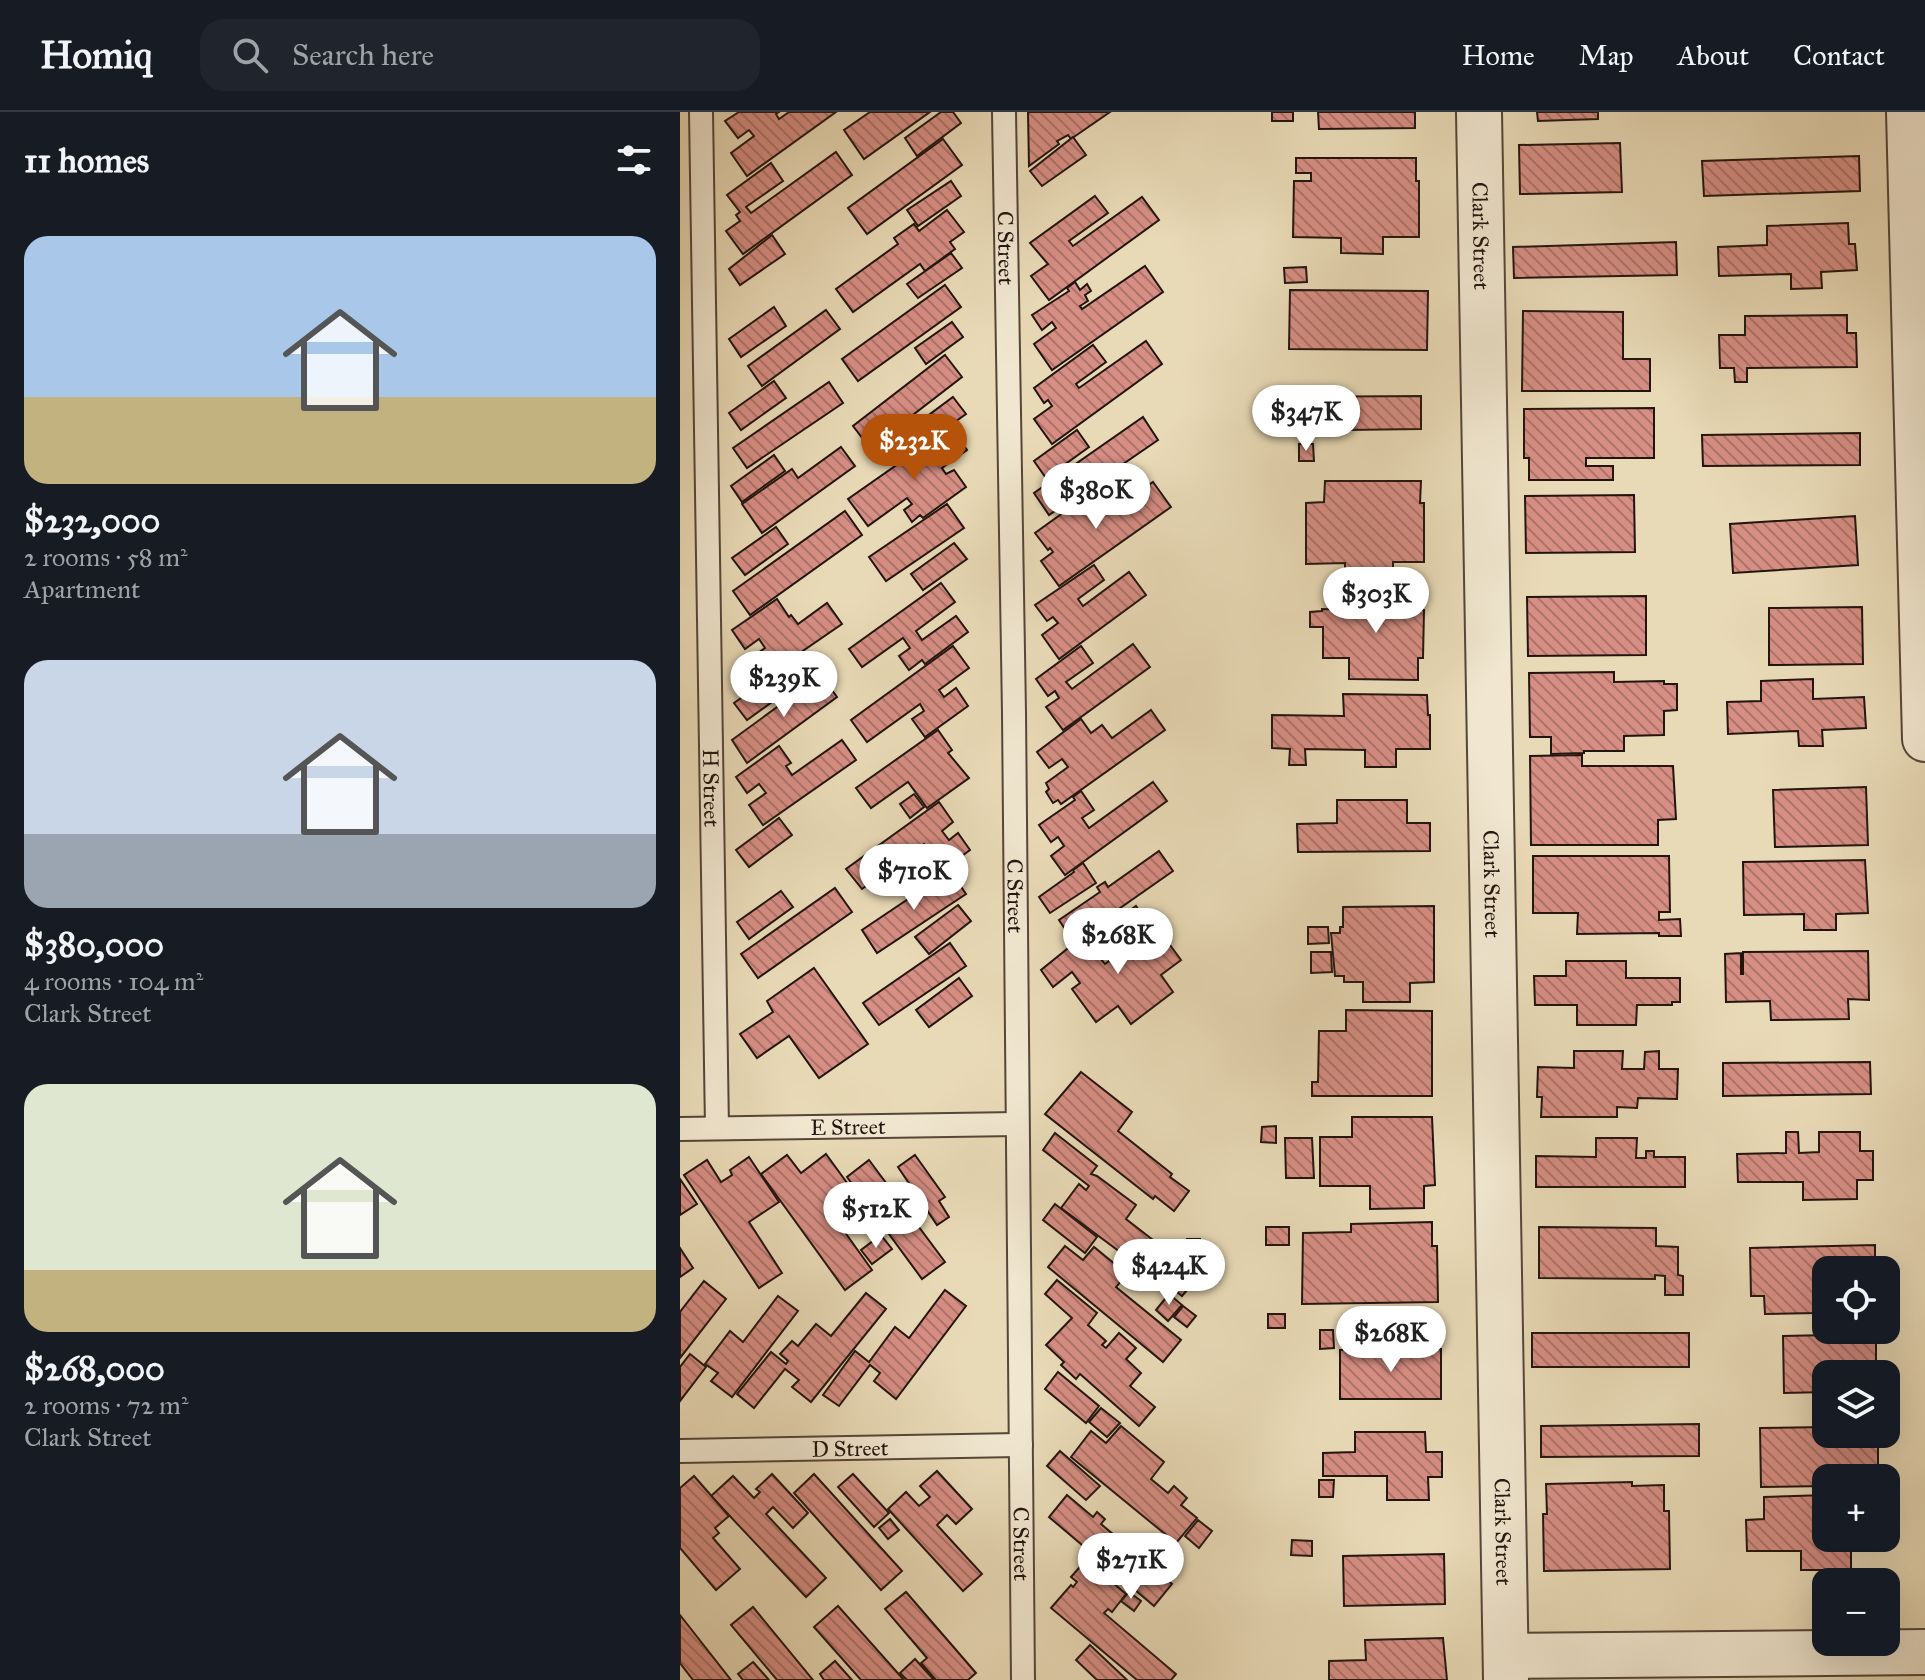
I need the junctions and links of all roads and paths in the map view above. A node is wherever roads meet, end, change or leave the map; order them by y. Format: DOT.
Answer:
graph roads {
  1 [pos="701,112"];
  2 [pos="1004,112"];
  3 [pos="1479,112"];
  4 [pos="1909,112"];
  5 [pos="1925,739"];
  6 [pos="1017,1124"];
  7 [pos="717,1128"];
  8 [pos="680,1129"];
  9 [pos="1021,1445"];
  10 [pos="680,1451"];
  11 [pos="1925,1652"];
  12 [pos="1506,1668"];
  13 [pos="1023,1680"];
  1 -- 7 [label="lane, H Street"];
  2 -- 6 [label="lane, C Street"];
  3 -- 12 [label="street, Clark Street"];
  4 -- 5 [label="street"];
  6 -- 7 [label="lane, E Street"];
  6 -- 9 [label="lane, C Street"];
  7 -- 8 [label="lane, E Street"];
  9 -- 10 [label="lane, D Street"];
  9 -- 13 [label="lane, C Street"];
  11 -- 12 [label="street"];
}
